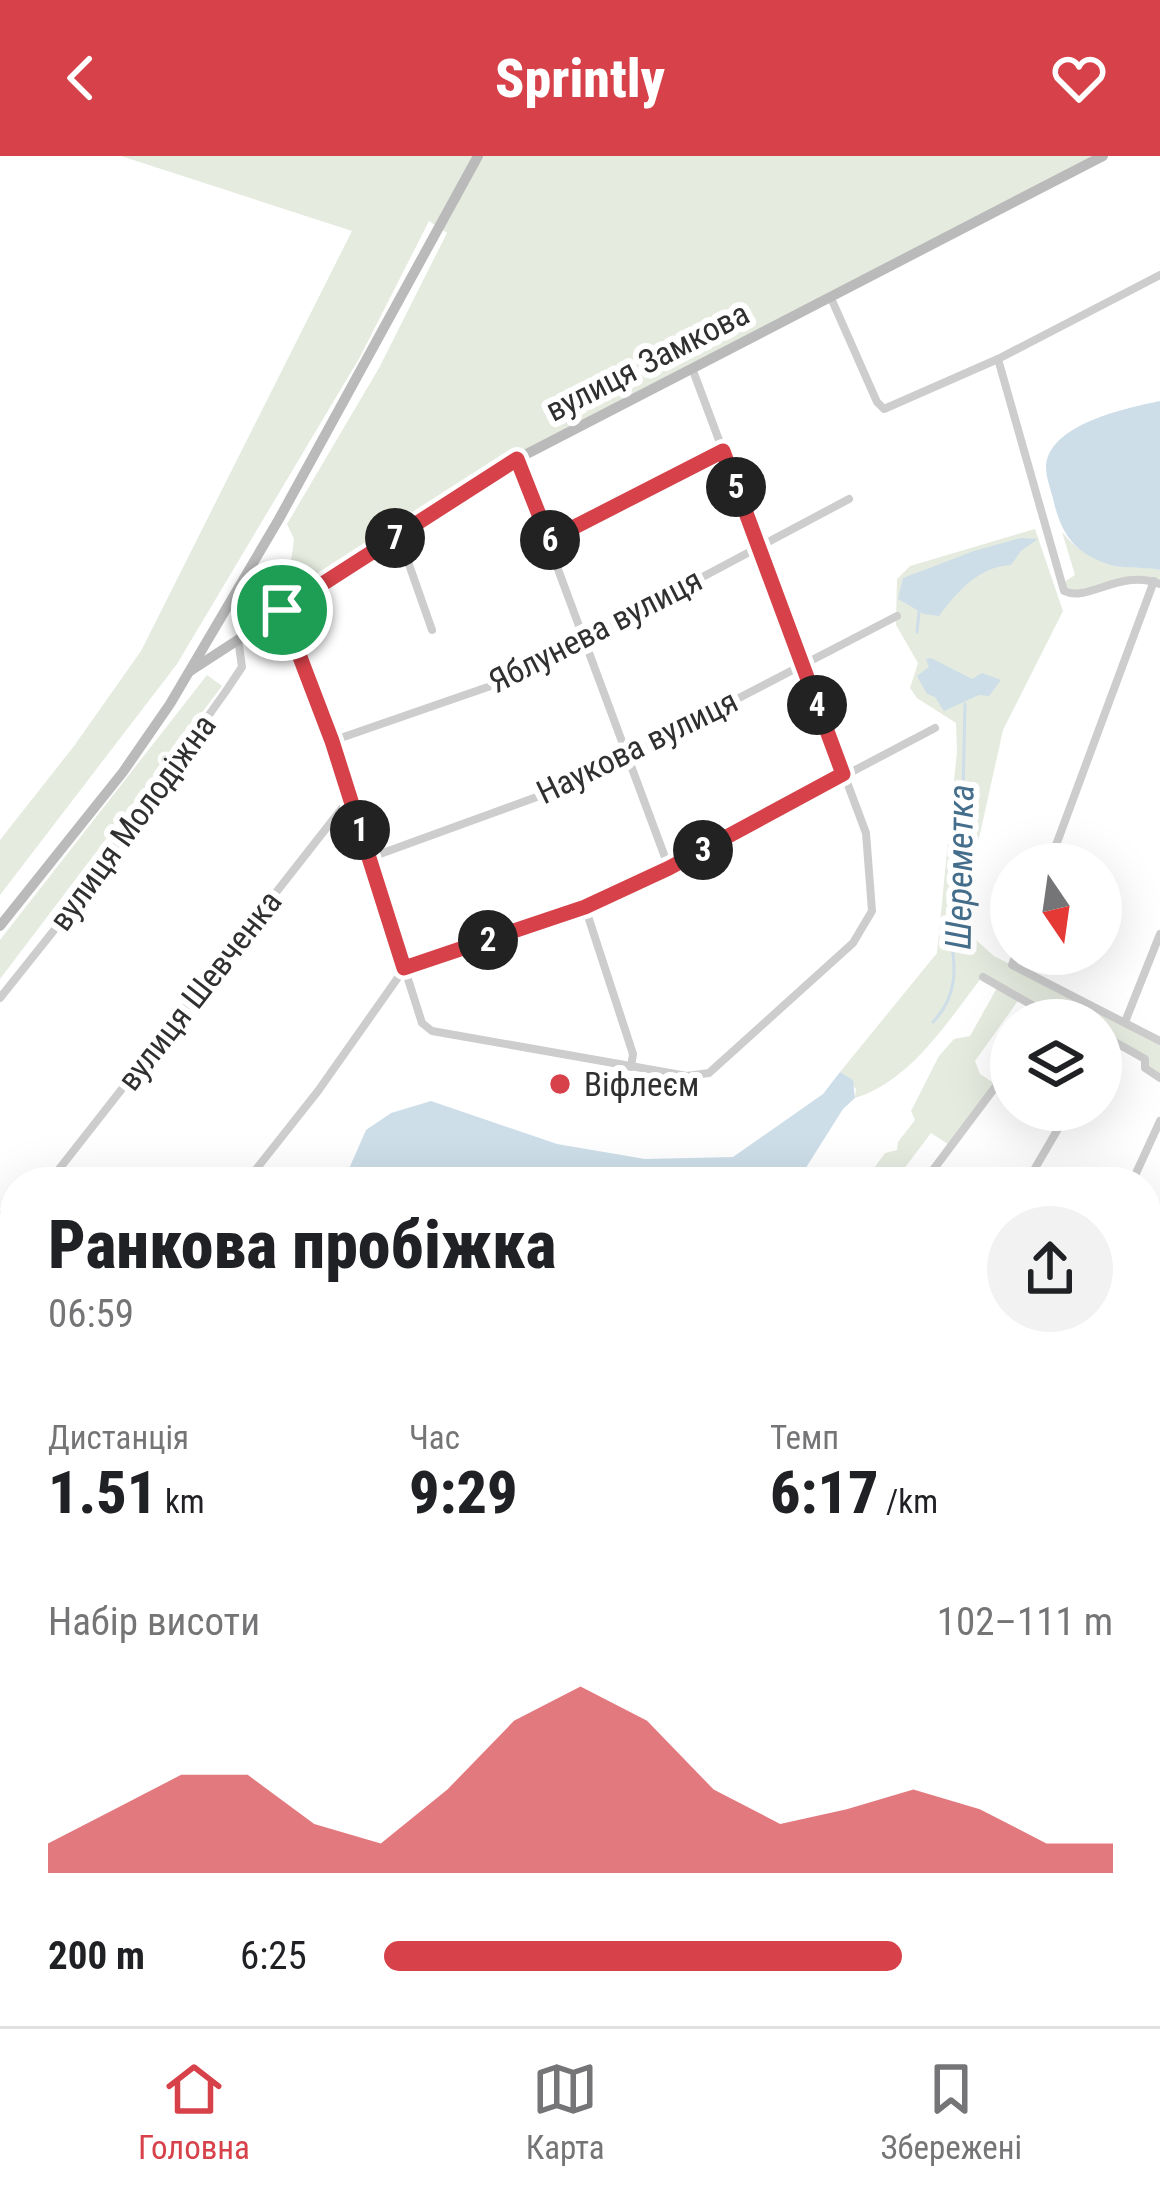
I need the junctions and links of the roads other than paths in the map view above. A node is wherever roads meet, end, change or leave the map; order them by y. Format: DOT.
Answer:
graph roads {
  1 [pos="478,156"];
  2 [pos="1103,156"];
  3 [pos="1160,274"];
  4 [pos="831,298"];
  5 [pos="998,359"];
  6 [pos="692,367"];
  7 [pos="723,451"];
  8 [pos="517,459"];
  9 [pos="848,499"];
  10 [pos="399,536"];
  11 [pos="549,540"];
  12 [pos="758,545"];
  13 [pos="1157,583"];
  14 [pos="282,610"];
  15 [pos="897,616"];
  16 [pos="432,630"];
  17 [pos="585,638"];
  18 [pos="236,641"];
  19 [pos="802,665"];
  20 [pos="190,671"];
  21 [pos="934,728"];
  22 [pos="332,741"];
  23 [pos="628,754"];
  24 [pos="843,774"];
  25 [pos="350,798"];
  26 [pos="1057,843"];
  27 [pos="369,857"];
  28 [pos="669,868"];
  29 [pos="585,907"];
  30 [pos="0,926"];
  31 [pos="1160,934"];
  32 [pos="404,968"];
  33 [pos="1032,975"];
  34 [pos="983,977"];
  35 [pos="0,998"];
  36 [pos="1018,999"];
  37 [pos="1125,1022"];
  38 [pos="1160,1041"];
  39 [pos="1122,1046"];
  40 [pos="631,1066"];
  41 [pos="1160,1078"];
  42 [pos="990,1094"];
  43 [pos="1160,1121"];
  44 [pos="1057,1131"];
  45 [pos="61,1167"];
  46 [pos="258,1167"];
  47 [pos="935,1167"];
  48 [pos="1036,1167"];
  49 [pos="1139,1167"];
  1 -- 20 [label="street"];
  2 -- 4 [label="street, вулиця Замкова"];
  3 -- 5 [label="street"];
  4 -- 5 [label="street"];
  4 -- 6 [label="street, вулиця Замкова"];
  5 -- 13 [label="street"];
  6 -- 7 [label="street"];
  6 -- 8 [label="street, вулиця Замкова"];
  7 -- 11 [label="street"];
  7 -- 12 [label="street"];
  8 -- 10 [label="street, вулиця Замкова"];
  8 -- 11 [label="street"];
  9 -- 12 [label="street, Яблунева вулиця"];
  10 -- 14 [label="street, вулиця Замкова"];
  10 -- 16 [label="street"];
  11 -- 17 [label="street"];
  12 -- 17 [label="street, Яблунева вулиця"];
  12 -- 19 [label="street"];
  13 -- 26 [label="street"];
  14 -- 18 [label="street, вулиця Замкова"];
  14 -- 22 [label="street"];
  15 -- 19 [label="street, Наукова вулиця"];
  17 -- 22 [label="street, Яблунева вулиця"];
  17 -- 23 [label="street"];
  18 -- 20 [label="street, вулиця Замкова"];
  18 -- 35 [label="street, вулиця Молодіжна"];
  19 -- 23 [label="street, Наукова вулиця"];
  19 -- 24 [label="street"];
  20 -- 30 [label="street"];
  21 -- 24 [label="street"];
  22 -- 25 [label="street"];
  23 -- 27 [label="street, Наукова вулиця"];
  23 -- 28 [label="street"];
  24 -- 28 [label="street"];
  24 -- 40 [label="street"];
  25 -- 27 [label="street"];
  25 -- 45 [label="street, вулиця Шевченка"];
  27 -- 32 [label="street"];
  28 -- 29 [label="street"];
  29 -- 32 [label="street"];
  29 -- 40 [label="street"];
  31 -- 37 [label="street"];
  32 -- 40 [label="street"];
  32 -- 46 [label="street"];
  33 -- 37 [label="street"];
  34 -- 36 [label="street"];
  37 -- 38 [label="street"];
  39 -- 41 [label="street"];
  42 -- 47 [label="street"];
  43 -- 49 [label="street"];
  44 -- 48 [label="street"];
}
